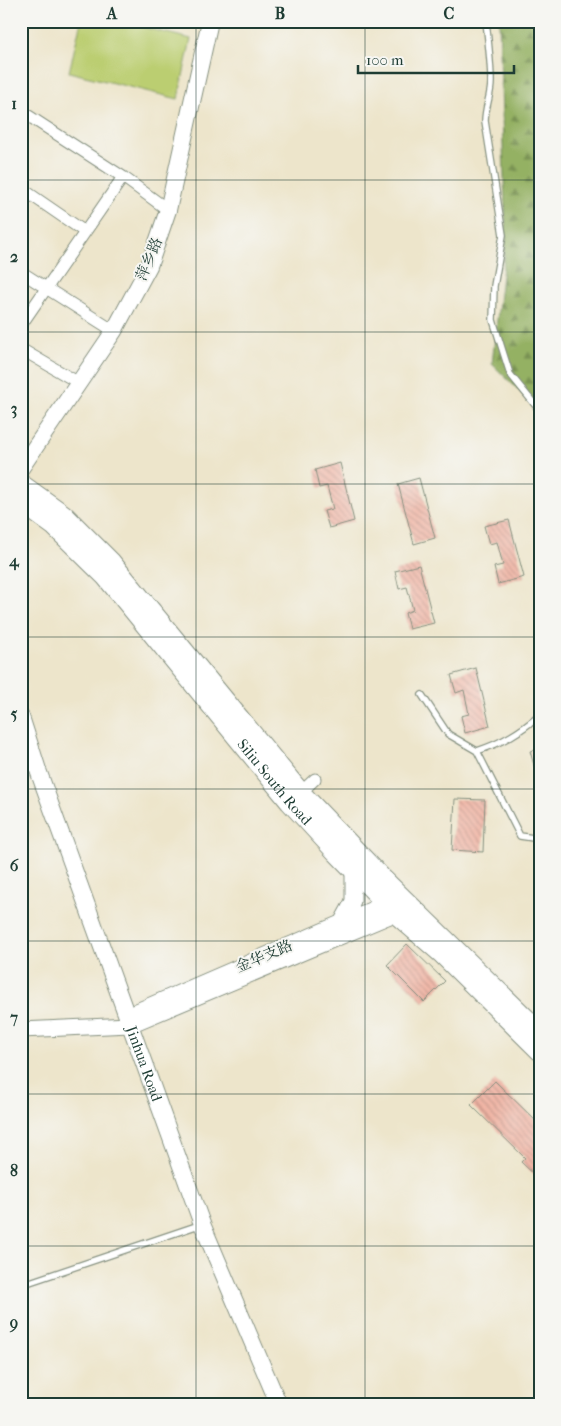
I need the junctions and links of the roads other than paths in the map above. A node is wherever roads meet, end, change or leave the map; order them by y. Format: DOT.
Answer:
graph roads {
  1 [pos="210,21"];
  2 [pos="486,21"];
  3 [pos="21,111"];
  4 [pos="123,177"];
  5 [pos="21,188"];
  6 [pos="168,210"];
  7 [pos="85,232"];
  8 [pos="21,272"];
  9 [pos="47,287"];
  10 [pos="21,324"];
  11 [pos="114,331"];
  12 [pos="21,349"];
  13 [pos="79,383"];
  14 [pos="540,411"];
  15 [pos="21,468"];
  16 [pos="21,484"];
  17 [pos="21,502"];
  18 [pos="422,695"];
  19 [pos="540,715"];
  20 [pos="21,717"];
  21 [pos="477,751"];
  22 [pos="315,779"];
  23 [pos="295,798"];
  24 [pos="540,839"];
  25 [pos="353,870"];
  26 [pos="399,905"];
  27 [pos="341,923"];
  28 [pos="128,1021"];
  29 [pos="21,1030"];
  30 [pos="540,1032"];
  31 [pos="540,1051"];
  32 [pos="202,1224"];
  33 [pos="21,1285"];
  34 [pos="279,1405"];
  1 -- 6 [label="main road, 萍乡路"];
  2 -- 14 [label="lane"];
  3 -- 4 [label="street"];
  4 -- 6 [label="street"];
  4 -- 7 [label="street"];
  5 -- 7 [label="street"];
  6 -- 11 [label="main road, 萍乡路"];
  7 -- 9 [label="street"];
  8 -- 9 [label="street"];
  9 -- 10 [label="street"];
  9 -- 11 [label="street"];
  11 -- 13 [label="main road, 萍乡路"];
  12 -- 13 [label="street"];
  13 -- 15 [label="main road, 萍乡路"];
  16 -- 23 [label="main road, Siliu South Road"];
  17 -- 23 [label="main road, Siliu South Road"];
  18 -- 21 [label="lane"];
  19 -- 21 [label="lane"];
  20 -- 28 [label="main road, Jinhua Road"];
  21 -- 24 [label="lane"];
  22 -- 23 [label="street"];
  23 -- 25 [label="main road, Siliu South Road"];
  23 -- 26 [label="main road, Siliu South Road"];
  25 -- 26 [label="main road, Siliu South Road"];
  25 -- 27 [label="street"];
  26 -- 27 [label="street, 金华支路"];
  26 -- 28 [label="street"];
  26 -- 30 [label="main road, Siliu South Road"];
  26 -- 31 [label="main road, Siliu South Road"];
  27 -- 28 [label="street, 金华支路"];
  28 -- 29 [label="street"];
  28 -- 32 [label="main road, Jinhua Road"];
  32 -- 33 [label="lane"];
  32 -- 34 [label="main road, Jinhua Road"];
}
